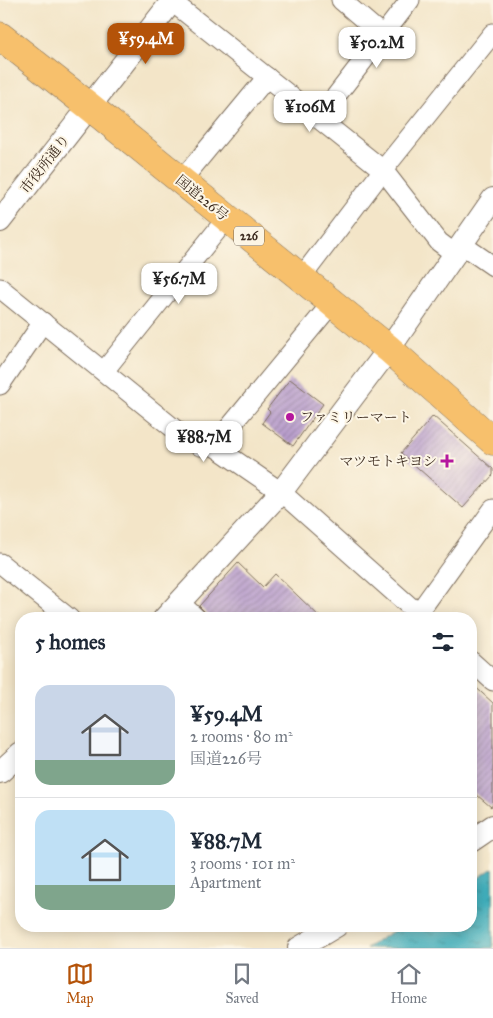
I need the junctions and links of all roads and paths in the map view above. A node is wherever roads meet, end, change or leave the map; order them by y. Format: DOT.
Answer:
graph roads {
  1 [pos="172,0"];
  2 [pos="341,0"];
  3 [pos="410,0"];
  4 [pos="382,34"];
  5 [pos="493,34"];
  6 [pos="0,36"];
  7 [pos="267,77"];
  8 [pos="90,106"];
  9 [pos="319,118"];
  10 [pos="383,170"];
  11 [pos="181,181"];
  12 [pos="493,199"];
  13 [pos="227,218"];
  14 [pos="0,221"];
  15 [pos="458,249"];
  16 [pos="493,266"];
  17 [pos="301,278"];
  18 [pos="0,288"];
  19 [pos="332,303"];
  20 [pos="43,322"];
  21 [pos="389,349"];
  22 [pos="104,371"];
  23 [pos="0,385"];
  24 [pos="493,441"];
  25 [pos="214,446"];
  26 [pos="281,492"];
  27 [pos="493,509"];
  28 [pos="0,563"];
  29 [pos="61,612"];
  30 [pos="181,612"];
  31 [pos="413,612"];
  32 [pos="422,612"];
  33 [pos="477,666"];
  34 [pos="493,681"];
  35 [pos="15,758"];
  36 [pos="0,772"];
  37 [pos="493,826"];
  38 [pos="477,836"];
  39 [pos="326,932"];
  40 [pos="299,948"];
  1 -- 7 [label="street"];
  1 -- 8 [label="street, 市役所通り"];
  2 -- 4 [label="street"];
  3 -- 4 [label="street"];
  4 -- 9 [label="street"];
  5 -- 10 [label="street"];
  6 -- 8 [label="highway, 国道226号 / 226"];
  7 -- 9 [label="street"];
  7 -- 11 [label="street"];
  8 -- 11 [label="highway, 国道226号 / 226"];
  8 -- 14 [label="street, 市役所通り"];
  9 -- 10 [label="street"];
  10 -- 15 [label="street"];
  10 -- 17 [label="street"];
  11 -- 13 [label="highway, 国道226号 / 226"];
  12 -- 15 [label="street"];
  13 -- 17 [label="highway, 国道226号 / 226"];
  13 -- 22 [label="street"];
  15 -- 16 [label="street"];
  15 -- 21 [label="street"];
  17 -- 19 [label="highway, 国道226号 / 226"];
  18 -- 20 [label="street"];
  19 -- 21 [label="highway, 国道226号 / 226"];
  19 -- 25 [label="street"];
  20 -- 22 [label="street"];
  20 -- 23 [label="street"];
  21 -- 24 [label="highway, 国道226号 / 226"];
  21 -- 26 [label="street"];
  22 -- 25 [label="street"];
  25 -- 26 [label="street"];
  26 -- 30 [label="street"];
  26 -- 31 [label="street"];
  27 -- 32 [label="street"];
  28 -- 29 [label="street"];
  33 -- 34 [label="street"];
  35 -- 36 [label="street"];
  37 -- 38 [label="street"];
  39 -- 40 [label="street"];
}
